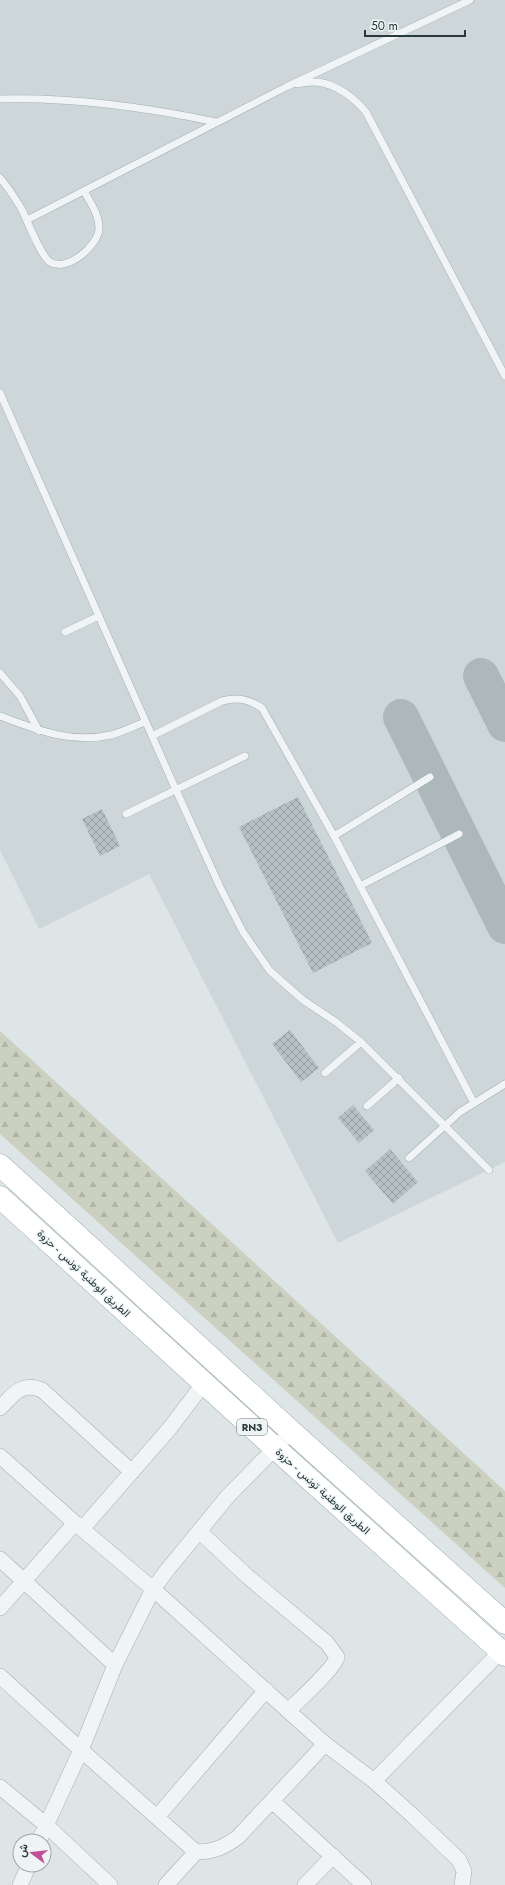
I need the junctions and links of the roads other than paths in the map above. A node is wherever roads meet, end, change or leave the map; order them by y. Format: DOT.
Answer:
graph roads {
  1 [pos="470,0"];
  2 [pos="286,87"];
  3 [pos="0,99"];
  4 [pos="216,122"];
  5 [pos="0,178"];
  6 [pos="84,191"];
  7 [pos="27,220"];
  8 [pos="505,376"];
  9 [pos="0,392"];
  10 [pos="2,402"];
  11 [pos="99,616"];
  12 [pos="65,632"];
  13 [pos="0,673"];
  14 [pos="0,716"];
  15 [pos="145,722"];
  16 [pos="39,731"];
  17 [pos="152,736"];
  18 [pos="245,756"];
  19 [pos="430,777"];
  20 [pos="176,790"];
  21 [pos="126,814"];
  22 [pos="459,834"];
  23 [pos="334,836"];
  24 [pos="360,886"];
  25 [pos="361,1042"];
  26 [pos="325,1073"];
  27 [pos="398,1078"];
  28 [pos="505,1084"];
  29 [pos="474,1103"];
  30 [pos="366,1106"];
  31 [pos="445,1125"];
  32 [pos="409,1158"];
  33 [pos="0,1165"];
  34 [pos="489,1170"];
  35 [pos="0,1197"];
  36 [pos="204,1384"];
  37 [pos="0,1408"];
  38 [pos="292,1432"];
  39 [pos="275,1448"];
  40 [pos="0,1456"];
  41 [pos="132,1472"];
  42 [pos="78,1526"];
  43 [pos="199,1531"];
  44 [pos="0,1559"];
  45 [pos="24,1582"];
  46 [pos="153,1589"];
  47 [pos="0,1608"];
  48 [pos="505,1623"];
  49 [pos="504,1652"];
  50 [pos="116,1665"];
  51 [pos="0,1676"];
  52 [pos="266,1690"];
  53 [pos="288,1711"];
  54 [pos="325,1744"];
  55 [pos="81,1750"];
  56 [pos="374,1781"];
  57 [pos="0,1787"];
  58 [pos="272,1801"];
  59 [pos="158,1817"];
  60 [pos="46,1825"];
  61 [pos="42,1833"];
  62 [pos="196,1852"];
  63 [pos="333,1856"];
  64 [pos="25,1873"];
  65 [pos="171,1883"];
  66 [pos="20,1885"];
  67 [pos="110,1885"];
  68 [pos="305,1885"];
  69 [pos="364,1885"];
  70 [pos="462,1885"];
  1 -- 2 [label="lane"];
  2 -- 4 [label="lane"];
  2 -- 8 [label="lane"];
  3 -- 4 [label="lane"];
  4 -- 6 [label="lane"];
  5 -- 7 [label="lane"];
  6 -- 7 [label="lane"];
  6 -- 7 [label="lane"];
  9 -- 10 [label="lane"];
  10 -- 11 [label="lane"];
  11 -- 12 [label="lane"];
  11 -- 15 [label="lane"];
  13 -- 16 [label="lane"];
  14 -- 16 [label="lane"];
  15 -- 16 [label="lane"];
  15 -- 17 [label="lane"];
  17 -- 20 [label="lane"];
  17 -- 23 [label="lane"];
  18 -- 20 [label="lane"];
  19 -- 23 [label="lane"];
  20 -- 21 [label="lane"];
  20 -- 25 [label="lane"];
  22 -- 24 [label="lane"];
  23 -- 24 [label="lane"];
  24 -- 29 [label="lane"];
  25 -- 26 [label="lane"];
  25 -- 27 [label="lane"];
  27 -- 30 [label="lane"];
  27 -- 31 [label="lane"];
  28 -- 29 [label="lane"];
  29 -- 31 [label="lane"];
  31 -- 32 [label="lane"];
  31 -- 34 [label="lane"];
  33 -- 38 [label="main road, الطريق الوطنية تونس - حزوة / RN3"];
  35 -- 36 [label="main road, الطريق الوطنية تونس - حزوة / RN3"];
  36 -- 39 [label="main road, الطريق الوطنية تونس - حزوة / RN3"];
  36 -- 41 [label="street"];
  37 -- 41 [label="street"];
  38 -- 39 [label="street"];
  38 -- 48 [label="main road, الطريق الوطنية تونس - حزوة / RN3"];
  39 -- 43 [label="street"];
  39 -- 49 [label="main road, الطريق الوطنية تونس - حزوة / RN3"];
  40 -- 42 [label="street"];
  41 -- 42 [label="street"];
  42 -- 45 [label="street"];
  42 -- 46 [label="street"];
  43 -- 46 [label="street"];
  43 -- 53 [label="street"];
  44 -- 45 [label="street"];
  45 -- 47 [label="street"];
  45 -- 50 [label="street"];
  46 -- 50 [label="street"];
  46 -- 52 [label="street"];
  49 -- 56 [label="street"];
  50 -- 55 [label="street"];
  51 -- 55 [label="street"];
  52 -- 53 [label="street"];
  52 -- 59 [label="street"];
  53 -- 54 [label="street"];
  54 -- 56 [label="street"];
  54 -- 58 [label="street"];
  55 -- 59 [label="street"];
  55 -- 60 [label="street"];
  56 -- 70 [label="street"];
  57 -- 60 [label="street"];
  58 -- 62 [label="street"];
  58 -- 63 [label="street"];
  59 -- 62 [label="street"];
  60 -- 61 [label="street"];
  60 -- 67 [label="street"];
  62 -- 65 [label="street"];
  63 -- 68 [label="street"];
  63 -- 69 [label="street"];
  64 -- 66 [label="street"];
}
